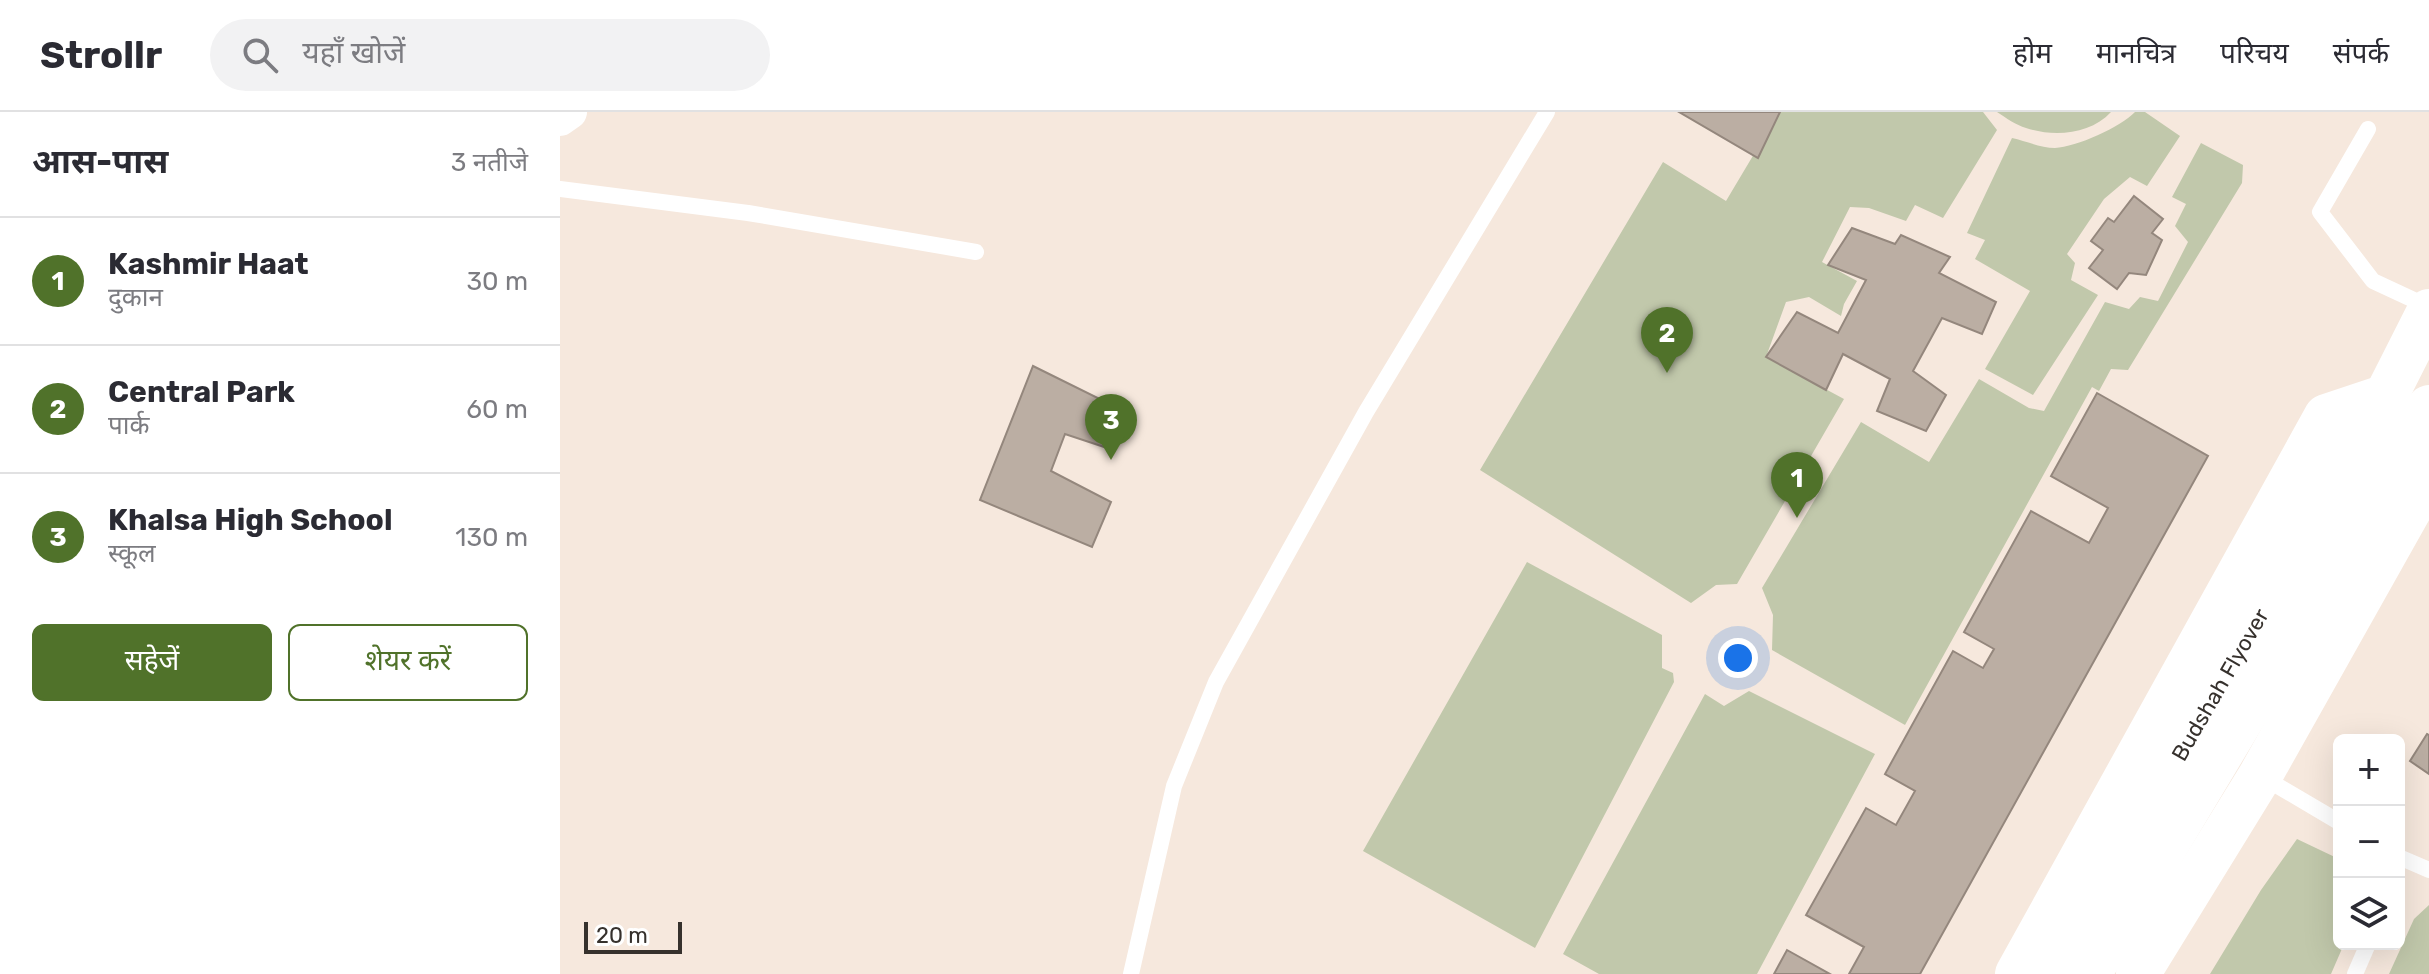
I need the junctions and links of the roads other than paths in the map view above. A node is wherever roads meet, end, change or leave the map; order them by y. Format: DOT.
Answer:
graph roads {
  1 [pos="1547,112"];
  2 [pos="2368,129"];
  3 [pos="560,189"];
  4 [pos="976,252"];
  5 [pos="2429,309"];
  6 [pos="2412,407"];
  7 [pos="2260,776"];
  8 [pos="2333,819"];
  9 [pos="2405,863"];
  10 [pos="2429,870"];
  11 [pos="2365,950"];
  12 [pos="1131,974"];
  13 [pos="2017,974"];
  14 [pos="2053,974"];
  15 [pos="2089,974"];
  16 [pos="2138,974"];
  17 [pos="2355,974"];
  1 -- 12 [label="lane"];
  2 -- 5 [label="lane"];
  3 -- 4 [label="lane"];
  5 -- 6 [label="main road"];
  6 -- 7 [label="main road"];
  6 -- 13 [label="main road"];
  6 -- 14 [label="main road, Budshah Flyover"];
  6 -- 15 [label="main road, Budshah Flyover"];
  7 -- 8 [label="lane"];
  7 -- 16 [label="main road"];
  9 -- 10 [label="lane"];
  11 -- 17 [label="lane"];
}
